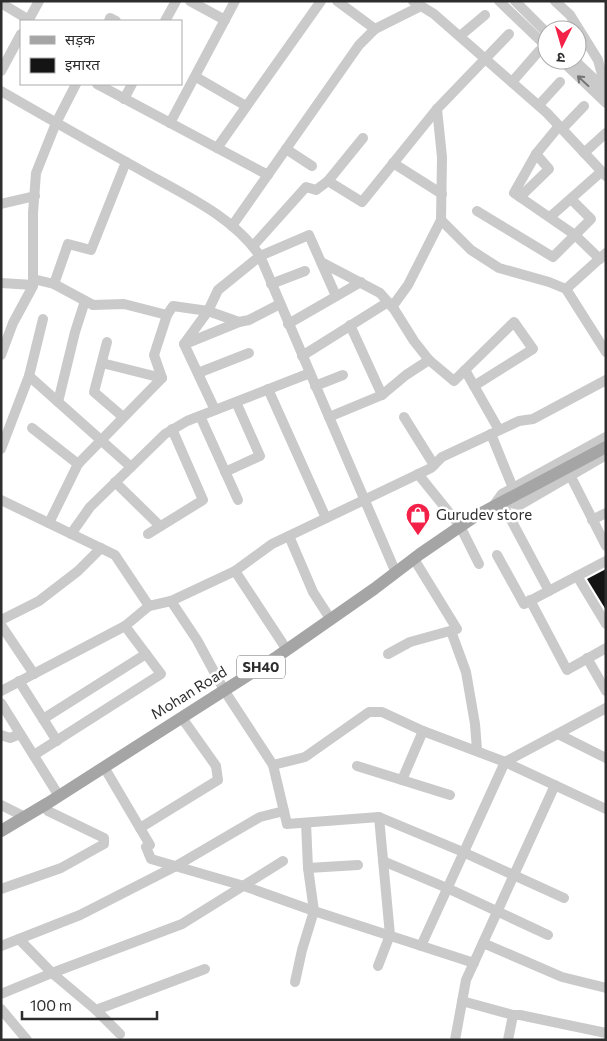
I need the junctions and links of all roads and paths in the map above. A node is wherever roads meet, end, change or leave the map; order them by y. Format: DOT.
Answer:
graph roads {
  1 [pos="39,1"];
  2 [pos="176,1"];
  3 [pos="190,1"];
  4 [pos="235,1"];
  5 [pos="321,1"];
  6 [pos="337,1"];
  7 [pos="499,1"];
  8 [pos="515,1"];
  9 [pos="555,1"];
  10 [pos="1,3"];
  11 [pos="417,4"];
  12 [pos="485,15"];
  13 [pos="28,20"];
  14 [pos="166,20"];
  15 [pos="225,20"];
  16 [pos="530,24"];
  17 [pos="537,28"];
  18 [pos="375,29"];
  19 [pos="509,34"];
  20 [pos="20,36"];
  21 [pos="460,36"];
  22 [pos="537,37"];
  23 [pos="537,55"];
  24 [pos="485,58"];
  25 [pos="571,70"];
  26 [pos="585,70"];
  27 [pos="1,71"];
  28 [pos="196,77"];
  29 [pos="512,82"];
  30 [pos="560,82"];
  31 [pos="75,85"];
  32 [pos="99,85"];
  33 [pos="131,85"];
  34 [pos="606,90"];
  35 [pos="1,92"];
  36 [pos="124,99"];
  37 [pos="606,103"];
  38 [pos="539,105"];
  39 [pos="246,106"];
  40 [pos="584,106"];
  41 [pos="437,109"];
  42 [pos="56,123"];
  43 [pos="170,123"];
  44 [pos="561,127"];
  45 [pos="606,133"];
  46 [pos="363,138"];
  47 [pos="217,148"];
  48 [pos="286,149"];
  49 [pos="584,153"];
  50 [pos="536,154"];
  51 [pos="126,162"];
  52 [pos="393,163"];
  53 [pos="312,166"];
  54 [pos="604,174"];
  55 [pos="268,175"];
  56 [pos="328,181"];
  57 [pos="442,194"];
  58 [pos="34,196"];
  59 [pos="520,197"];
  60 [pos="571,199"];
  61 [pos="1,204"];
  62 [pos="477,211"];
  63 [pos="550,217"];
  64 [pos="441,220"];
  65 [pos="232,226"];
  66 [pos="576,235"];
  67 [pos="253,246"];
  68 [pos="260,256"];
  69 [pos="603,256"];
  70 [pos="321,262"];
  71 [pos="305,271"];
  72 [pos="33,282"];
  73 [pos="361,282"];
  74 [pos="1,283"];
  75 [pos="54,284"];
  76 [pos="271,284"];
  77 [pos="566,289"];
  78 [pos="336,296"];
  79 [pos="85,301"];
  80 [pos="280,304"];
  81 [pos="390,304"];
  82 [pos="208,311"];
  83 [pos="167,315"];
  84 [pos="43,319"];
  85 [pos="240,322"];
  86 [pos="288,324"];
  87 [pos="350,325"];
  88 [pos="107,342"];
  89 [pos="184,344"];
  90 [pos="606,352"];
  91 [pos="249,353"];
  92 [pos="1,355"];
  93 [pos="302,356"];
  94 [pos="429,360"];
  95 [pos="102,363"];
  96 [pos="464,370"];
  97 [pos="198,373"];
  98 [pos="310,373"];
  99 [pos="343,375"];
  100 [pos="30,376"];
  101 [pos="162,378"];
  102 [pos="606,380"];
  103 [pos="316,386"];
  104 [pos="474,386"];
  105 [pos="268,390"];
  106 [pos="382,395"];
  107 [pos="58,402"];
  108 [pos="236,402"];
  109 [pos="215,410"];
  110 [pos="200,416"];
  111 [pos="123,417"];
  112 [pos="329,417"];
  113 [pos="404,418"];
  114 [pos="32,428"];
  115 [pos="172,429"];
  116 [pos="495,432"];
  117 [pos="4,436"];
  118 [pos="606,437"];
  119 [pos="101,440"];
  120 [pos="606,446"];
  121 [pos="1,449"];
  122 [pos="606,455"];
  123 [pos="78,464"];
  124 [pos="434,465"];
  125 [pos="131,467"];
  126 [pos="225,472"];
  127 [pos="418,474"];
  128 [pos="570,475"];
  129 [pos="115,482"];
  130 [pos="514,491"];
  131 [pos="1,500"];
  132 [pos="238,500"];
  133 [pos="365,500"];
  134 [pos="498,503"];
  135 [pos="606,513"];
  136 [pos="326,518"];
  137 [pos="592,520"];
  138 [pos="49,523"];
  139 [pos="160,526"];
  140 [pos="460,526"];
  141 [pos="71,534"];
  142 [pos="148,534"];
  143 [pos="289,536"];
  144 [pos="606,546"];
  145 [pos="102,548"];
  146 [pos="497,555"];
  147 [pos="414,559"];
  148 [pos="606,561"];
  149 [pos="479,564"];
  150 [pos="235,571"];
  151 [pos="396,573"];
  152 [pos="577,576"];
  153 [pos="548,591"];
  154 [pos="530,600"];
  155 [pos="171,601"];
  156 [pos="149,606"];
  157 [pos="1,620"];
  158 [pos="331,620"];
  159 [pos="606,624"];
  160 [pos="1,625"];
  161 [pos="125,626"];
  162 [pos="452,631"];
  163 [pos="606,648"];
  164 [pos="287,650"];
  165 [pos="146,654"];
  166 [pos="388,654"];
  167 [pos="587,658"];
  168 [pos="34,674"];
  169 [pos="19,681"];
  170 [pos="1,690"];
  171 [pos="224,690"];
  172 [pos="606,690"];
  173 [pos="1,703"];
  174 [pos="606,708"];
  175 [pos="42,718"];
  176 [pos="182,718"];
  177 [pos="423,732"];
  178 [pos="20,734"];
  179 [pos="558,734"];
  180 [pos="1,735"];
  181 [pos="56,741"];
  182 [pos="477,750"];
  183 [pos="34,755"];
  184 [pos="606,758"];
  185 [pos="506,762"];
  186 [pos="273,765"];
  187 [pos="357,766"];
  188 [pos="104,767"];
  189 [pos="402,780"];
  190 [pos="555,785"];
  191 [pos="450,795"];
  192 [pos="59,796"];
  193 [pos="1,805"];
  194 [pos="44,805"];
  195 [pos="606,809"];
  196 [pos="284,811"];
  197 [pos="25,817"];
  198 [pos="379,817"];
  199 [pos="306,823"];
  200 [pos="140,828"];
  201 [pos="1,831"];
  202 [pos="463,852"];
  203 [pos="283,861"];
  204 [pos="383,862"];
  205 [pos="358,865"];
  206 [pos="176,866"];
  207 [pos="308,868"];
  208 [pos="515,876"];
  209 [pos="244,886"];
  210 [pos="447,888"];
  211 [pos="1,889"];
  212 [pos="564,898"];
  213 [pos="314,911"];
  214 [pos="498,912"];
  215 [pos="390,935"];
  216 [pos="548,935"];
  217 [pos="19,939"];
  218 [pos="483,943"];
  219 [pos="1,946"];
  220 [pos="421,946"];
  221 [pos="474,963"];
  222 [pos="378,966"];
  223 [pos="205,969"];
  224 [pos="52,973"];
  225 [pos="295,982"];
  226 [pos="606,988"];
  227 [pos="1,994"];
  228 [pos="462,1001"];
  229 [pos="1,1009"];
  230 [pos="96,1010"];
  231 [pos="513,1015"];
  232 [pos="606,1033"];
  233 [pos="120,1034"];
  234 [pos="27,1040"];
  235 [pos="455,1040"];
  236 [pos="508,1040"];
  1 -- 13 [label="street"];
  2 -- 14 [label="street"];
  3 -- 15 [label="street"];
  4 -- 15 [label="street"];
  5 -- 39 [label="street"];
  6 -- 18 [label="street"];
  7 -- 16 [label="street"];
  8 -- 16 [label="street"];
  9 -- 34 [label="street"];
  10 -- 13 [label="street"];
  11 -- 18 [label="street"];
  11 -- 21 [label="street"];
  12 -- 21 [label="street"];
  15 -- 28 [label="street"];
  16 -- 17 [label="street"];
  16 -- 22 [label="street"];
  18 -- 48 [label="street"];
  19 -- 24 [label="street"];
  20 -- 27 [label="street"];
  21 -- 24 [label="street"];
  23 -- 29 [label="street"];
  24 -- 29 [label="street"];
  24 -- 41 [label="street"];
  37 -- 25 [label="street, one-way"];
  26 -- 34 [label="street"];
  28 -- 39 [label="street"];
  28 -- 43 [label="street"];
  29 -- 38 [label="street"];
  30 -- 38 [label="street"];
  31 -- 42 [label="street"];
  32 -- 36 [label="street"];
  33 -- 36 [label="street"];
  35 -- 42 [label="street"];
  36 -- 43 [label="street"];
  38 -- 44 [label="street"];
  39 -- 47 [label="street"];
  40 -- 44 [label="street"];
  41 -- 52 [label="street"];
  41 -- 57 [label="street"];
  42 -- 51 [label="street"];
  42 -- 58 [label="street"];
  43 -- 47 [label="street"];
  44 -- 49 [label="street"];
  44 -- 50 [label="street"];
  45 -- 49 [label="street"];
  46 -- 56 [label="street"];
  47 -- 55 [label="street"];
  48 -- 53 [label="street"];
  48 -- 55 [label="street"];
  49 -- 54 [label="street"];
  50 -- 59 [label="street"];
  50 -- 59 [label="street"];
  51 -- 65 [label="street"];
  51 -- 75 [label="street"];
  52 -- 56 [label="street"];
  52 -- 57 [label="street"];
  54 -- 60 [label="street"];
  55 -- 65 [label="street"];
  56 -- 67 [label="street"];
  57 -- 64 [label="street"];
  58 -- 61 [label="street"];
  58 -- 72 [label="street"];
  59 -- 63 [label="street"];
  60 -- 63 [label="street"];
  60 -- 66 [label="street"];
  62 -- 66 [label="street"];
  63 -- 66 [label="street"];
  64 -- 77 [label="street"];
  64 -- 81 [label="street"];
  65 -- 67 [label="street"];
  66 -- 69 [label="street"];
  67 -- 68 [label="street"];
  68 -- 70 [label="street"];
  68 -- 76 [label="street"];
  68 -- 82 [label="street"];
  69 -- 77 [label="street"];
  70 -- 73 [label="street"];
  70 -- 78 [label="street"];
  71 -- 76 [label="street"];
  72 -- 74 [label="street"];
  72 -- 75 [label="street"];
  72 -- 92 [label="street"];
  73 -- 78 [label="street"];
  73 -- 81 [label="street"];
  75 -- 79 [label="street"];
  76 -- 80 [label="street"];
  77 -- 90 [label="street"];
  78 -- 86 [label="street"];
  79 -- 83 [label="street"];
  79 -- 107 [label="street"];
  80 -- 85 [label="street"];
  80 -- 86 [label="street"];
  81 -- 87 [label="street"];
  81 -- 94 [label="street"];
  82 -- 83 [label="street"];
  82 -- 85 [label="street"];
  82 -- 89 [label="street"];
  83 -- 101 [label="street"];
  84 -- 100 [label="street"];
  85 -- 89 [label="street"];
  86 -- 93 [label="street"];
  87 -- 93 [label="street"];
  87 -- 106 [label="street"];
  88 -- 95 [label="street"];
  89 -- 97 [label="street"];
  91 -- 97 [label="street"];
  93 -- 98 [label="street"];
  94 -- 96 [label="street"];
  94 -- 106 [label="street"];
  95 -- 101 [label="street"];
  95 -- 111 [label="street"];
  96 -- 104 [label="street"];
  96 -- 104 [label="street"];
  97 -- 109 [label="street"];
  98 -- 103 [label="street"];
  98 -- 105 [label="street"];
  99 -- 103 [label="street"];
  100 -- 107 [label="street"];
  100 -- 117 [label="street"];
  101 -- 111 [label="street"];
  102 -- 116 [label="street"];
  103 -- 112 [label="street"];
  104 -- 116 [label="street"];
  105 -- 108 [label="street"];
  105 -- 136 [label="street"];
  106 -- 112 [label="street"];
  107 -- 119 [label="street"];
  108 -- 109 [label="street"];
  108 -- 126 [label="street"];
  109 -- 110 [label="street"];
  110 -- 115 [label="street"];
  110 -- 126 [label="street"];
  111 -- 119 [label="street"];
  112 -- 133 [label="street"];
  113 -- 124 [label="street"];
  114 -- 123 [label="street"];
  115 -- 125 [label="street"];
  115 -- 139 [label="street"];
  116 -- 124 [label="street"];
  116 -- 130 [label="street"];
  117 -- 121 [label="street"];
  118 -- 130 [label="street"];
  119 -- 123 [label="street"];
  119 -- 125 [label="street"];
  120 -- 130 [label="main road, SH40"];
  122 -- 128 [label="street"];
  123 -- 138 [label="street"];
  124 -- 127 [label="street"];
  125 -- 129 [label="street"];
  126 -- 132 [label="street"];
  127 -- 133 [label="street"];
  127 -- 140 [label="street"];
  128 -- 134 [label="street"];
  128 -- 137 [label="street"];
  129 -- 139 [label="street"];
  129 -- 141 [label="street"];
  130 -- 134 [label="main road, Mohan Road / SH40"];
  131 -- 138 [label="street"];
  133 -- 136 [label="street"];
  133 -- 151 [label="street"];
  134 -- 140 [label="main road, Mohan Road / SH40"];
  134 -- 153 [label="street"];
  135 -- 137 [label="street"];
  136 -- 143 [label="street"];
  137 -- 144 [label="street"];
  138 -- 141 [label="street"];
  139 -- 142 [label="street"];
  140 -- 147 [label="main road, Mohan Road / SH40"];
  140 -- 149 [label="street"];
  141 -- 145 [label="street"];
  143 -- 150 [label="street"];
  143 -- 158 [label="street"];
  145 -- 156 [label="street"];
  145 -- 157 [label="street"];
  146 -- 154 [label="street"];
  147 -- 151 [label="main road, Mohan Road / SH40"];
  147 -- 162 [label="street"];
  148 -- 152 [label="street"];
  150 -- 155 [label="street"];
  150 -- 164 [label="street"];
  151 -- 158 [label="main road, Mohan Road / SH40"];
  152 -- 153 [label="street"];
  152 -- 159 [label="street"];
  153 -- 154 [label="street"];
  154 -- 167 [label="street"];
  155 -- 156 [label="street"];
  155 -- 171 [label="street"];
  156 -- 161 [label="street"];
  158 -- 164 [label="main road, Mohan Road / SH40"];
  160 -- 168 [label="street"];
  161 -- 165 [label="street"];
  161 -- 168 [label="street"];
  162 -- 166 [label="street"];
  162 -- 182 [label="street"];
  163 -- 167 [label="street"];
  164 -- 171 [label="main road, Mohan Road / SH40"];
  165 -- 175 [label="street"];
  165 -- 181 [label="street"];
  167 -- 172 [label="street"];
  168 -- 169 [label="street"];
  169 -- 170 [label="street"];
  169 -- 175 [label="street"];
  171 -- 176 [label="main road, Mohan Road / SH40"];
  171 -- 186 [label="street"];
  173 -- 178 [label="street"];
  174 -- 179 [label="street"];
  175 -- 181 [label="street"];
  176 -- 188 [label="main road, Mohan Road / SH40"];
  176 -- 200 [label="street"];
  177 -- 182 [label="street"];
  177 -- 186 [label="street"];
  177 -- 189 [label="street"];
  178 -- 180 [label="street"];
  178 -- 183 [label="street"];
  179 -- 184 [label="street"];
  179 -- 185 [label="street"];
  181 -- 183 [label="street"];
  182 -- 185 [label="street"];
  183 -- 192 [label="street"];
  185 -- 190 [label="street"];
  185 -- 202 [label="street"];
  186 -- 196 [label="street"];
  187 -- 189 [label="street"];
  188 -- 192 [label="main road, Mohan Road / SH40"];
  188 -- 200 [label="street"];
  189 -- 191 [label="street"];
  190 -- 195 [label="street"];
  190 -- 208 [label="street"];
  192 -- 194 [label="main road, Mohan Road / SH40"];
  193 -- 197 [label="street"];
  194 -- 197 [label="main road, Mohan Road / SH40"];
  194 -- 211 [label="street"];
  196 -- 199 [label="street"];
  196 -- 206 [label="street"];
  197 -- 201 [label="main road, Mohan Road / SH40"];
  198 -- 199 [label="street"];
  198 -- 202 [label="street"];
  198 -- 204 [label="street"];
  199 -- 207 [label="street"];
  200 -- 206 [label="street"];
  202 -- 208 [label="street"];
  202 -- 210 [label="street"];
  203 -- 209 [label="street"];
  204 -- 210 [label="street"];
  204 -- 215 [label="street"];
  205 -- 207 [label="street"];
  206 -- 209 [label="street"];
  206 -- 217 [label="street"];
  207 -- 213 [label="street"];
  208 -- 212 [label="street"];
  208 -- 214 [label="street"];
  209 -- 213 [label="street"];
  209 -- 224 [label="street"];
  210 -- 214 [label="street"];
  210 -- 220 [label="street"];
  213 -- 215 [label="street"];
  213 -- 225 [label="street"];
  214 -- 216 [label="street"];
  214 -- 218 [label="street"];
  215 -- 220 [label="street"];
  215 -- 222 [label="street"];
  217 -- 219 [label="street"];
  217 -- 224 [label="street"];
  218 -- 221 [label="street"];
  218 -- 226 [label="street"];
  220 -- 221 [label="street"];
  221 -- 228 [label="street"];
  223 -- 230 [label="street"];
  224 -- 227 [label="street"];
  224 -- 230 [label="street"];
  228 -- 231 [label="street"];
  228 -- 235 [label="street"];
  229 -- 234 [label="street"];
  230 -- 233 [label="street"];
  231 -- 232 [label="street"];
  231 -- 236 [label="street"];
}
